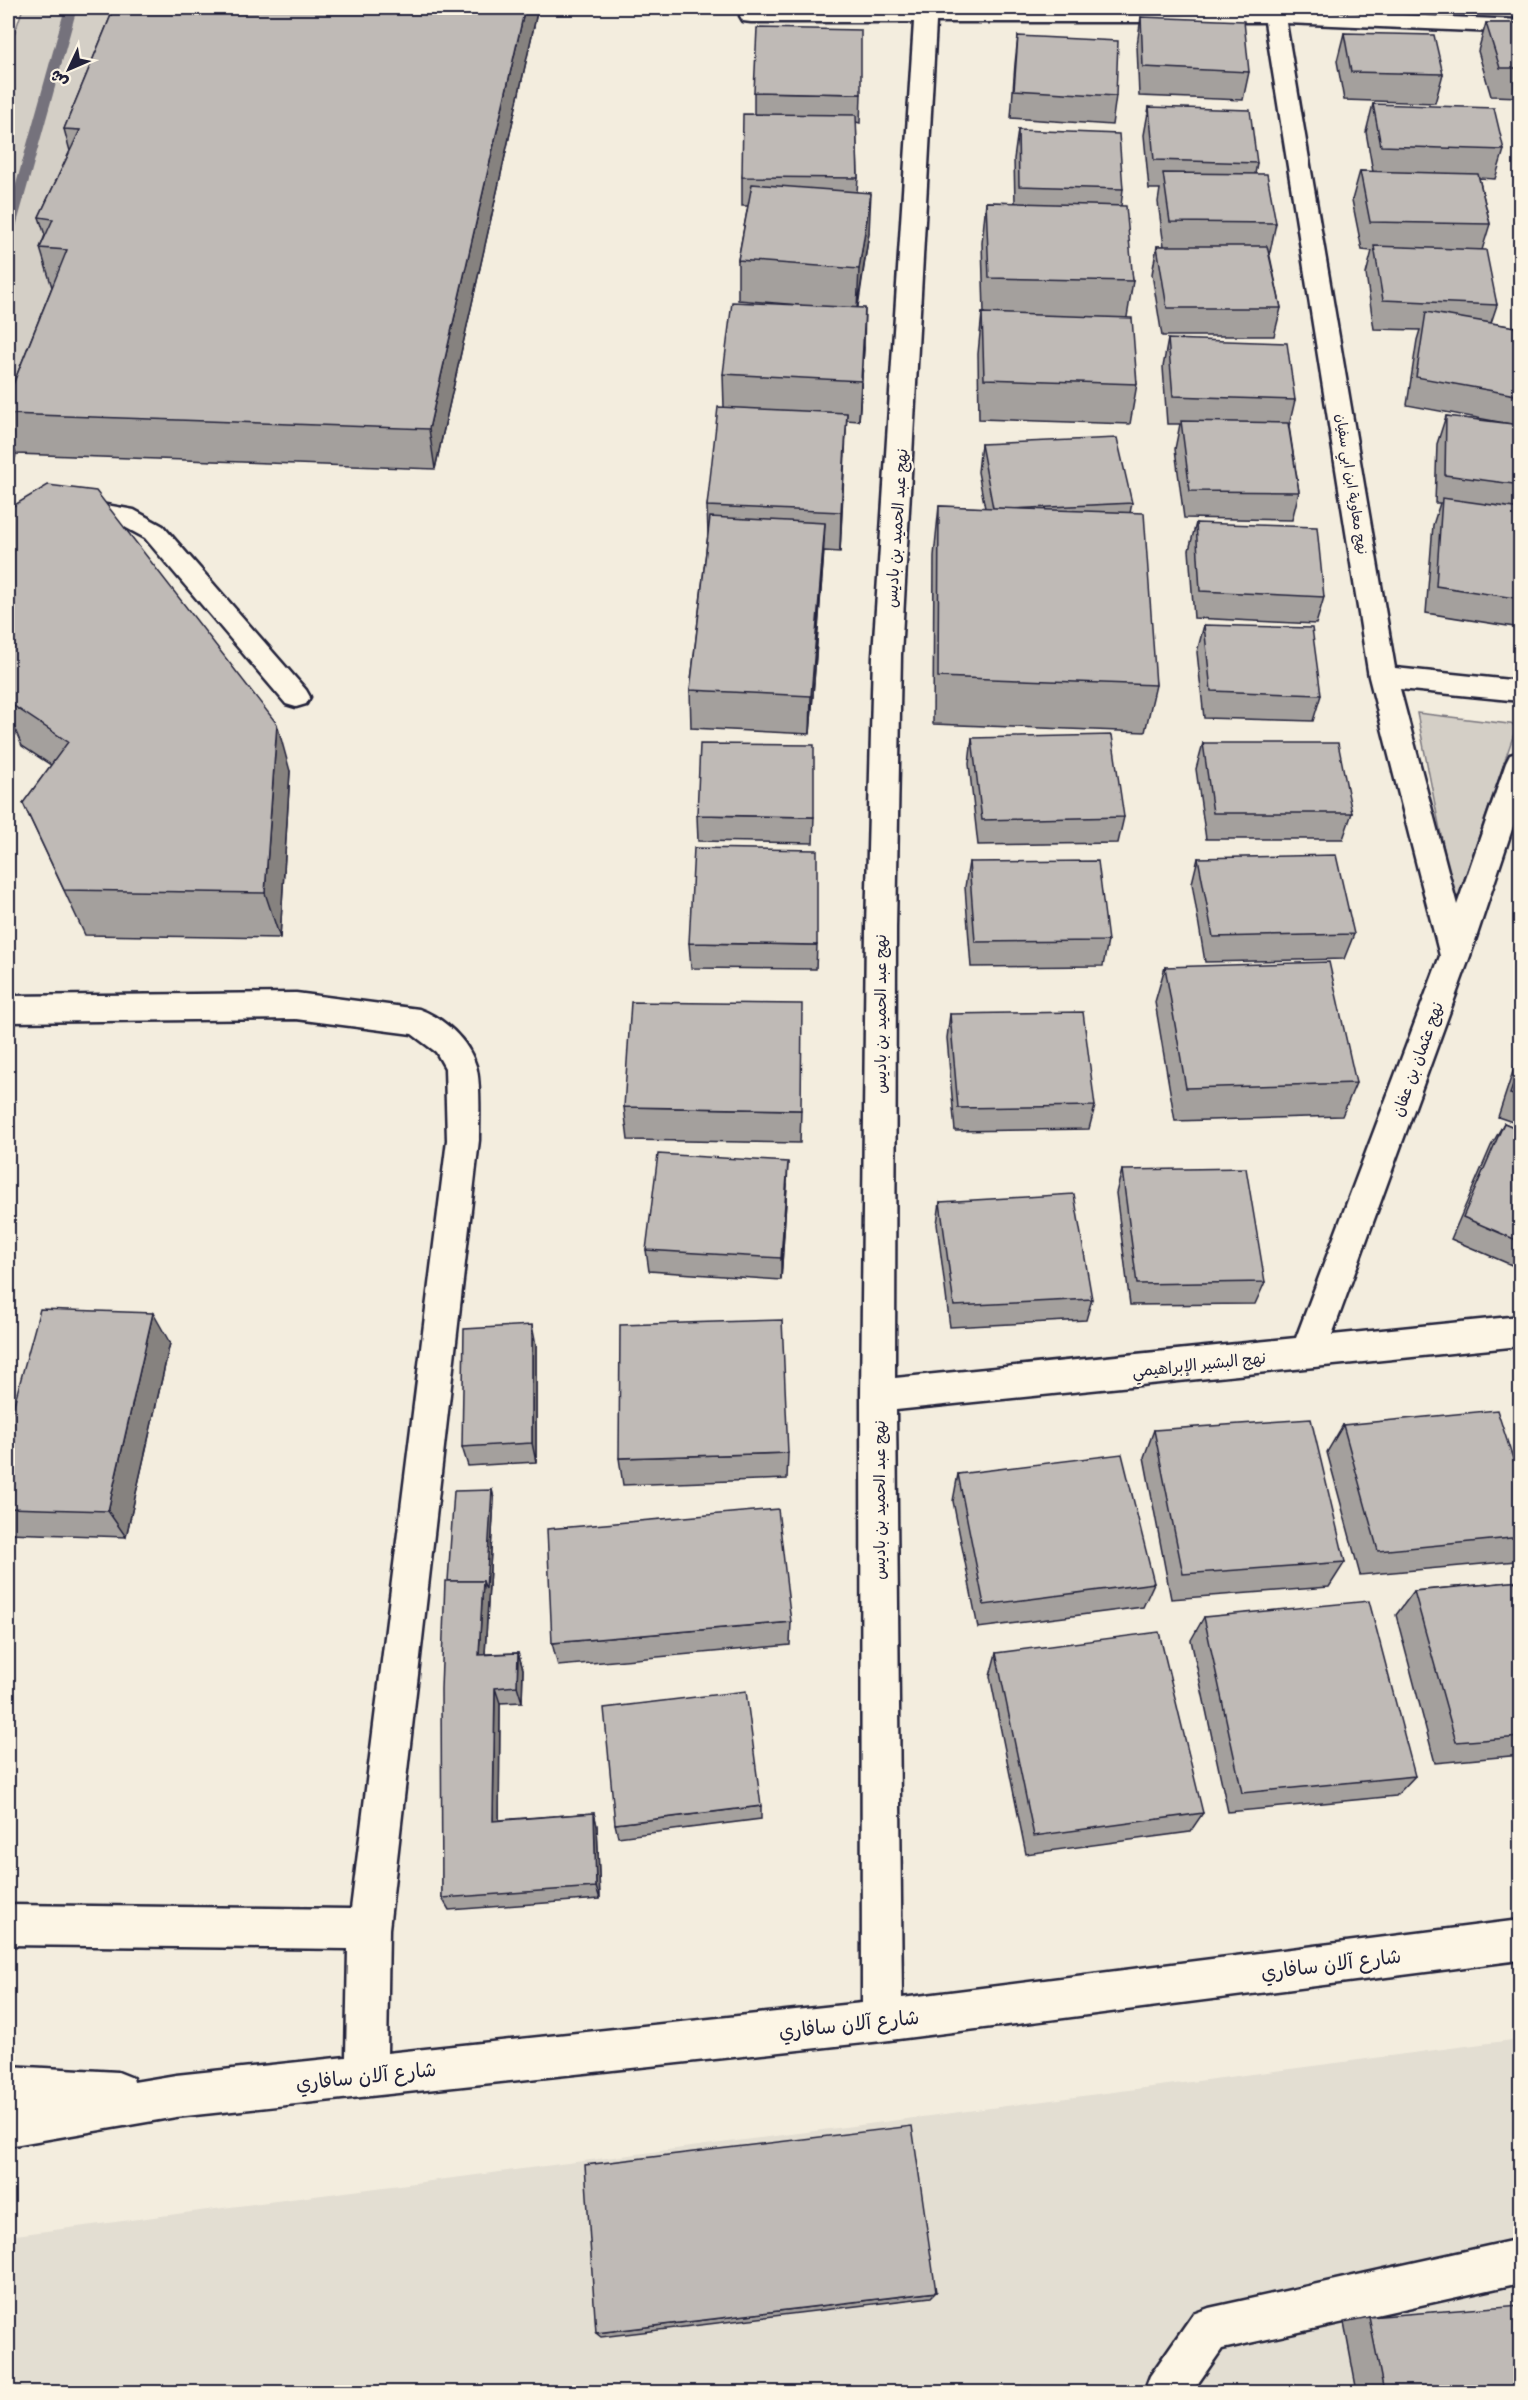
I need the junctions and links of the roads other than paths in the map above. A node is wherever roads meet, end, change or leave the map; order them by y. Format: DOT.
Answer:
graph roads {
  1 [pos="926,12"];
  2 [pos="1273,12"];
  3 [pos="751,16"];
  4 [pos="1521,26"];
  5 [pos="8,541"];
  6 [pos="1383,677"];
  7 [pos="1521,691"];
  8 [pos="296,697"];
  9 [pos="1521,763"];
  10 [pos="1455,956"];
  11 [pos="8,1009"];
  12 [pos="1521,1330"];
  13 [pos="1308,1353"];
  14 [pos="878,1396"];
  15 [pos="8,1924"];
  16 [pos="369,1929"];
  17 [pos="1521,1940"];
  18 [pos="882,2021"];
  19 [pos="366,2076"];
  20 [pos="8,2087"];
  21 [pos="176,2096"];
  22 [pos="8,2126"];
  23 [pos="1521,2261"];
  24 [pos="1166,2392"];
  1 -- 2 [label="street"];
  1 -- 3 [label="street"];
  1 -- 14 [label="street, نهج عبد الحميد بن باديس"];
  2 -- 4 [label="street"];
  2 -- 6 [label="street, نهج معاوية ابن ابي سفيان"];
  5 -- 8 [label="street"];
  6 -- 7 [label="street"];
  6 -- 10 [label="street, نهج معاوية ابن ابي سفيان"];
  9 -- 10 [label="street, نهج عثمان بن عفان"];
  10 -- 13 [label="street, نهج عثمان بن عفان"];
  11 -- 16 [label="street"];
  12 -- 13 [label="street, نهج البشير الإبراهيمي"];
  13 -- 14 [label="street, نهج البشير الإبراهيمي"];
  14 -- 18 [label="street, نهج عبد الحميد بن باديس"];
  15 -- 16 [label="street"];
  16 -- 19 [label="street"];
  17 -- 18 [label="street, شارع آلان سافاري"];
  18 -- 19 [label="street, شارع آلان سافاري"];
  19 -- 21 [label="street, شارع آلان سافاري"];
  20 -- 21 [label="street, شارع آلان سافاري"];
  21 -- 22 [label="street, شارع آلان سافاري"];
  23 -- 24 [label="street"];
}
